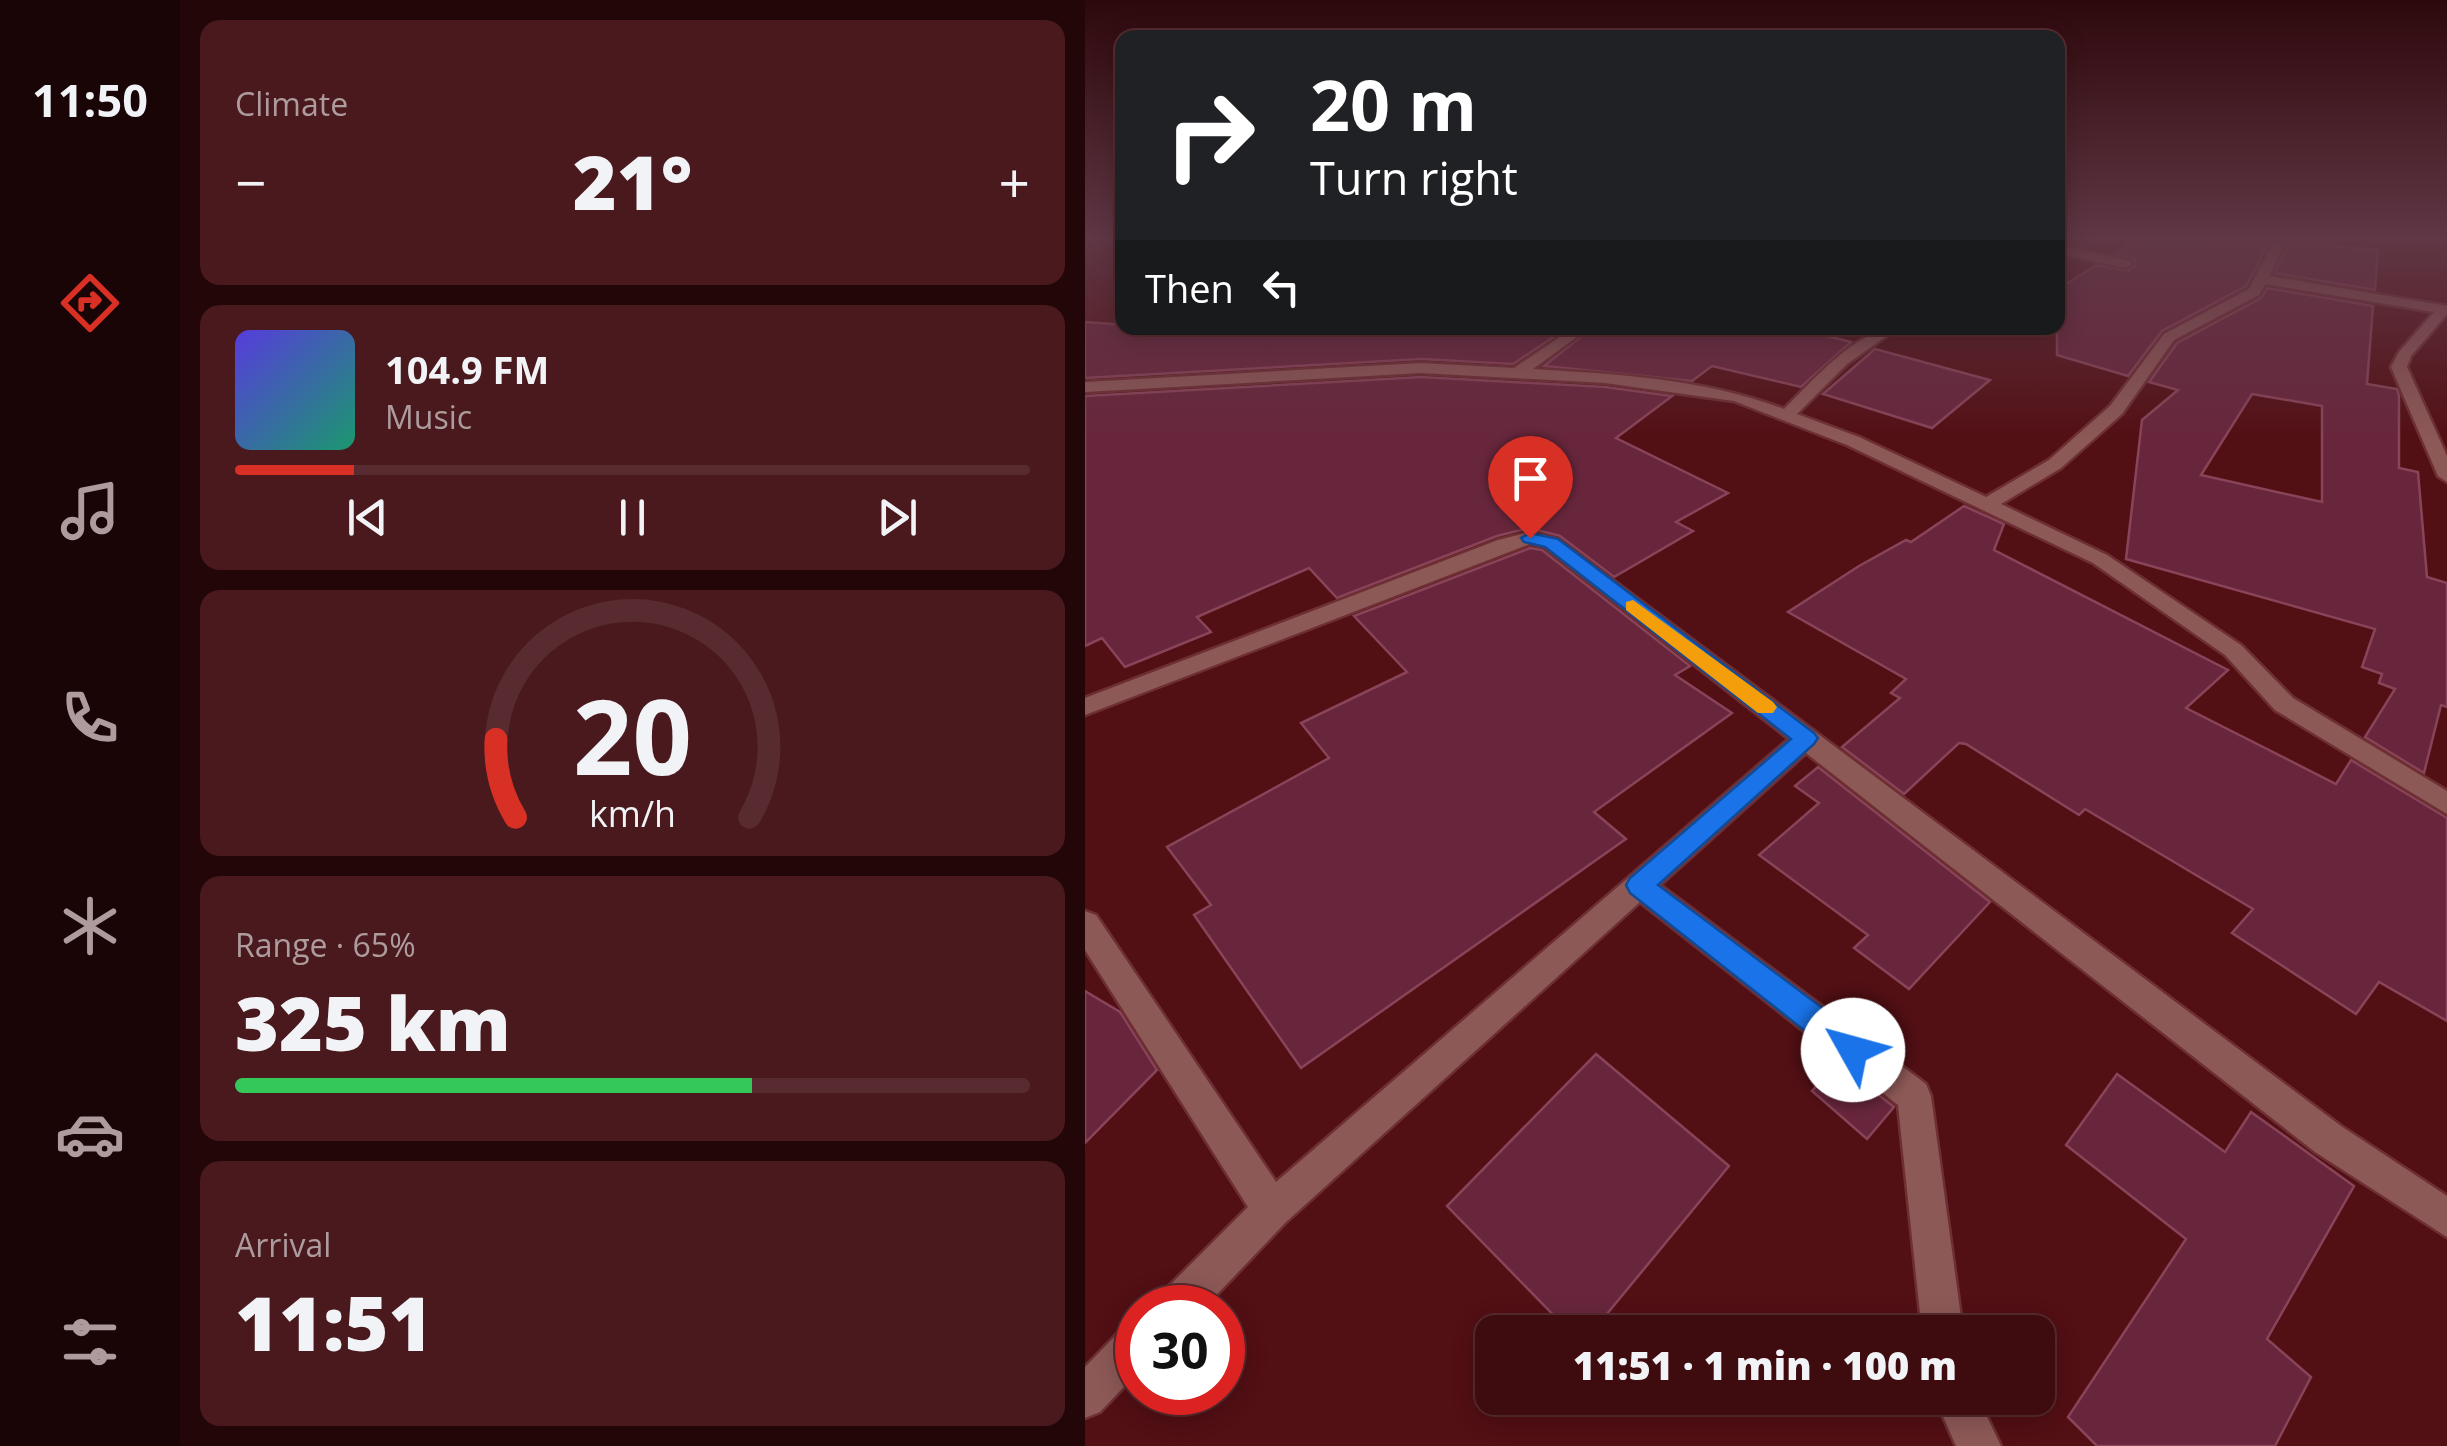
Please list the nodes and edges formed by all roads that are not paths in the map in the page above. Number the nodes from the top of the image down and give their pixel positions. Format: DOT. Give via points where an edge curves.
graph roads {
  1 [pos="2227,306"];
  2 [pos="2445,310"];
  3 [pos="1572,335"];
  4 [pos="1880,335"];
  5 [pos="1518,373"];
  6 [pos="1120,386"];
  7 [pos="1085,387"];
  8 [pos="1085,399"];
  9 [pos="1786,416"];
  10 [pos="2447,476"];
  11 [pos="1986,504"];
  12 [pos="1085,706"];
  13 [pos="1806,738"];
  14 [pos="2447,804"];
  15 [pos="1639,885"];
  16 [pos="1085,924"];
  17 [pos="1272,1210"];
  18 [pos="2447,1218"];
  19 [pos="1198,1285"];
  20 [pos="1941,1315"];
  21 [pos="1115,1366"];
  22 [pos="1085,1397"];
  23 [pos="1964,1415"];
  24 [pos="1979,1446"];
  1 -- 11 [label="street" via="2169,337 2116,410 2055,464"];
  2 -- 10 [label="street" via="2399,367"];
  3 -- 5 [label="street"];
  4 -- 9 [label="street" via="1841,361"];
  5 -- 6 [label="street" via="1421,368"];
  5 -- 9 [label="street" via="1737,397"];
  6 -- 7 [label="street"];
  6 -- 8 [label="street"];
  9 -- 11 [label="street"];
  11 -- 14 [label="street" via="2100,559 2233,650 2283,704"];
  12 -- 13 [label="street" via="1530,538 1551,543"];
  13 -- 15 [label="street"];
  13 -- 18 [label="street" via="2328,1139"];
  15 -- 17 [label="street"];
  15 -- 20 [label="street" via="1915,1096"];
  16 -- 17 [label="street"];
  17 -- 19 [label="street"];
  21 -- 22 [label="street"];
  23 -- 24 [label="street"];
}
